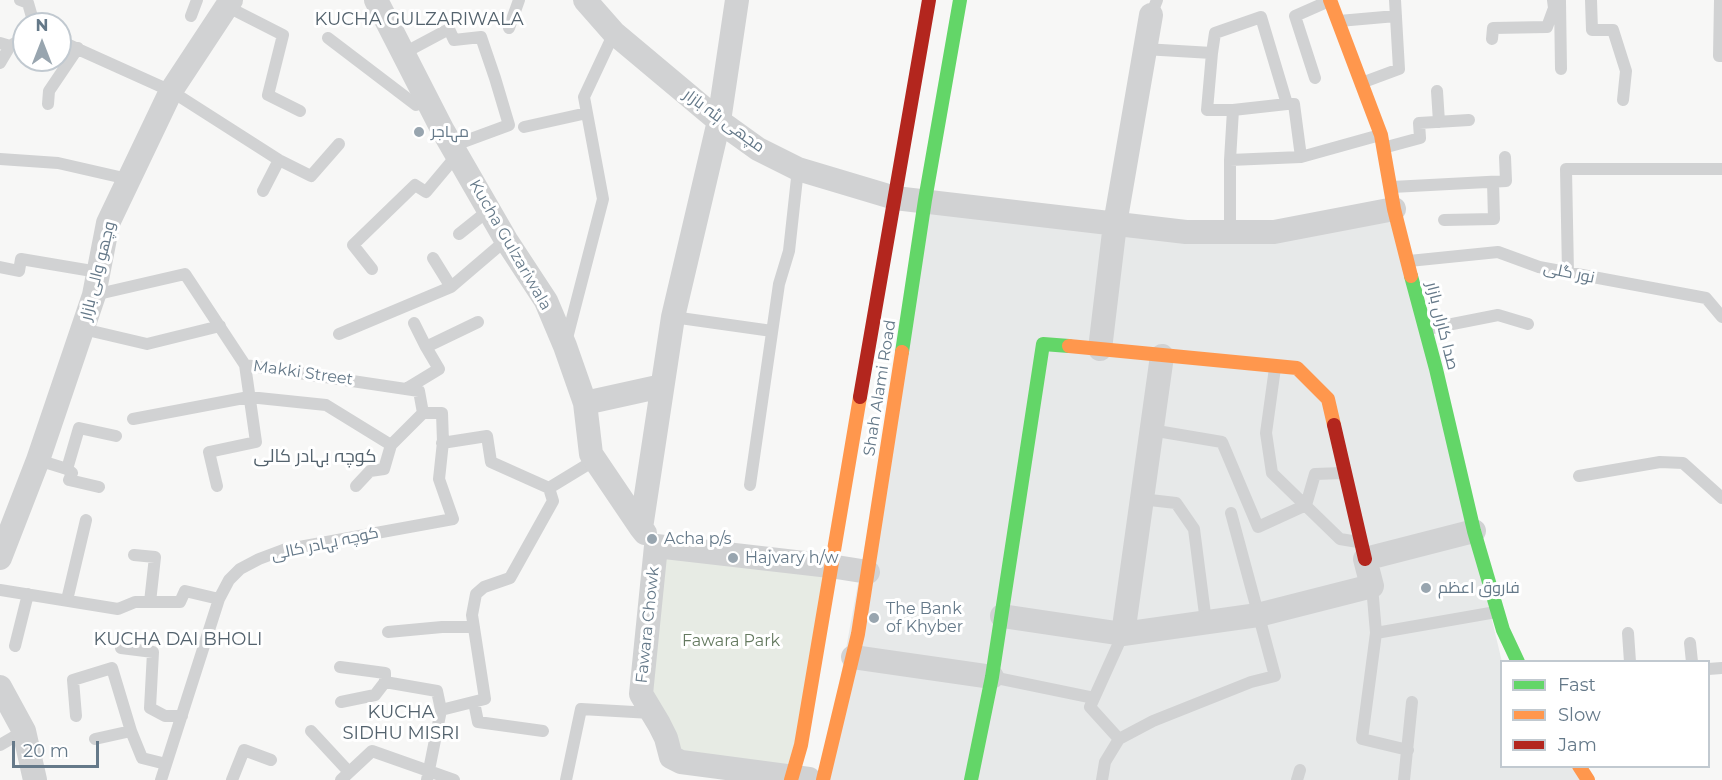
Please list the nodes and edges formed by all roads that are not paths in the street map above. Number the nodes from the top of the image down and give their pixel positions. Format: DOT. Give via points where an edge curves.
graph roads {
  1 [pos="197,0"];
  2 [pos="519,0"];
  3 [pos="585,0"];
  4 [pos="736,0"];
  5 [pos="930,0"];
  6 [pos="960,0"];
  7 [pos="1330,0"];
  8 [pos="1395,0"];
  9 [pos="1553,0"];
  10 [pos="1560,0"];
  11 [pos="1591,0"];
  12 [pos="1720,0"];
  13 [pos="381,2"];
  14 [pos="229,4"];
  15 [pos="1154,7"];
  16 [pos="191,16"];
  17 [pos="1396,16"];
  18 [pos="1338,21"];
  19 [pos="508,28"];
  20 [pos="614,33"];
  21 [pos="328,38"];
  22 [pos="1492,39"];
  23 [pos="5,45"];
  24 [pos="72,46"];
  25 [pos="78,48"];
  26 [pos="1144,49"];
  27 [pos="404,52"];
  28 [pos="1212,53"];
  29 [pos="1722,56"];
  30 [pos="0,63"];
  31 [pos="1561,69"];
  32 [pos="1315,78"];
  33 [pos="1362,83"];
  34 [pos="171,92"];
  35 [pos="1437,92"];
  36 [pos="427,99"];
  37 [pos="1623,100"];
  38 [pos="48,104"];
  39 [pos="1287,104"];
  40 [pos="1233,110"];
  41 [pos="300,111"];
  42 [pos="587,113"];
  43 [pos="1469,120"];
  44 [pos="719,121"];
  45 [pos="1439,122"];
  46 [pos="524,128"];
  47 [pos="1382,142"];
  48 [pos="339,144"];
  49 [pos="454,151"];
  50 [pos="1301,157"];
  51 [pos="1505,157"];
  52 [pos="0,159"];
  53 [pos="279,160"];
  54 [pos="1230,160"];
  55 [pos="798,169"];
  56 [pos="1722,169"];
  57 [pos="128,179"];
  58 [pos="1493,182"];
  59 [pos="263,191"];
  60 [pos="895,198"];
  61 [pos="1392,198"];
  62 [pos="925,200"];
  63 [pos="489,210"];
  64 [pos="1444,220"];
  65 [pos="1115,224"];
  66 [pos="1230,233"];
  67 [pos="459,234"];
  68 [pos="507,240"];
  69 [pos="433,258"];
  70 [pos="1408,261"];
  71 [pos="0,267"];
  72 [pos="372,269"];
  73 [pos="1568,273"];
  74 [pos="96,284"];
  75 [pos="451,287"];
  76 [pos="673,317"];
  77 [pos="1722,318"];
  78 [pos="478,322"];
  79 [pos="414,323"];
  80 [pos="1528,324"];
  81 [pos="220,326"];
  82 [pos="83,329"];
  83 [pos="1426,329"];
  84 [pos="772,331"];
  85 [pos="339,334"];
  86 [pos="565,346"];
  87 [pos="426,347"];
  88 [pos="1100,349"];
  89 [pos="1162,356"];
  90 [pos="245,365"];
  91 [pos="1275,367"];
  92 [pos="662,386"];
  93 [pos="406,389"];
  94 [pos="249,397"];
  95 [pos="585,403"];
  96 [pos="423,413"];
  97 [pos="133,419"];
  98 [pos="1151,430"];
  99 [pos="116,436"];
  100 [pos="442,443"];
  101 [pos="391,445"];
  102 [pos="38,460"];
  103 [pos="595,460"];
  104 [pos="67,469"];
  105 [pos="1345,473"];
  106 [pos="1580,476"];
  107 [pos="750,485"];
  108 [pos="217,486"];
  109 [pos="356,486"];
  110 [pos="99,487"];
  111 [pos="549,488"];
  112 [pos="1722,498"];
  113 [pos="1141,499"];
  114 [pos="1306,505"];
  115 [pos="1231,513"];
  116 [pos="86,520"];
  117 [pos="1474,531"];
  118 [pos="648,537"];
  119 [pos="1363,550"];
  120 [pos="134,555"];
  121 [pos="0,558"];
  122 [pos="830,566"];
  123 [pos="868,572"];
  124 [pos="1372,586"];
  125 [pos="0,590"];
  126 [pos="28,594"];
  127 [pos="219,598"];
  128 [pos="68,600"];
  129 [pos="150,602"];
  130 [pos="1497,612"];
  131 [pos="1258,615"];
  132 [pos="1002,616"];
  133 [pos="1206,622"];
  134 [pos="474,627"];
  135 [pos="388,632"];
  136 [pos="1376,633"];
  137 [pos="1628,633"];
  138 [pos="1123,634"];
  139 [pos="1690,643"];
  140 [pos="15,646"];
  141 [pos="121,648"];
  142 [pos="853,657"];
  143 [pos="1517,660"];
  144 [pos="1630,660"];
  145 [pos="1692,660"];
  146 [pos="340,667"];
  147 [pos="992,677"];
  148 [pos="385,682"];
  149 [pos="0,687"];
  150 [pos="1094,698"];
  151 [pos="341,702"];
  152 [pos="474,702"];
  153 [pos="1412,702"];
  154 [pos="441,710"];
  155 [pos="651,713"];
  156 [pos="76,716"];
  157 [pos="182,716"];
  158 [pos="24,731"];
  159 [pos="131,731"];
  160 [pos="311,731"];
  161 [pos="543,731"];
  162 [pos="95,739"];
  163 [pos="1119,739"];
  164 [pos="0,745"];
  165 [pos="1408,750"];
  166 [pos="271,760"];
  167 [pos="166,764"];
  168 [pos="345,776"];
  169 [pos="428,776"];
  170 [pos="791,778"];
  171 [pos="35,780"];
  172 [pos="161,780"];
  173 [pos="232,780"];
  174 [pos="454,780"];
  175 [pos="566,780"];
  176 [pos="822,780"];
  177 [pos="971,780"];
  178 [pos="1102,780"];
  179 [pos="1404,780"];
  1 -- 16 [label="lane"];
  2 -- 19 [label="lane"];
  3 -- 20 [label="street, مچھی ہٹہ بازار"];
  4 -- 44 [label="street"];
  5 -- 60 [label="street, Shah Alami Road"];
  6 -- 62 [label="street, Shah Alami Road"];
  7 -- 18 [label="street, صدا کاراں بازار"];
  7 -- 32 [label="lane" via="1295,16"];
  8 -- 17 [label="lane"];
  9 -- 22 [label="lane" via="1547,27 1493,28"];
  10 -- 31 [label="lane"];
  11 -- 37 [label="lane" via="1592,30 1613,30 1626,71"];
  12 -- 29 [label="lane"];
  13 -- 27 [label="street, Kucha Gulzariwala"];
  14 -- 34 [label="street, وچھو والی بازار"];
  14 -- 41 [label="lane" via="283,35 268,95"];
  15 -- 26 [label="street"];
  17 -- 18 [label="lane"];
  17 -- 33 [label="lane" via="1399,69"];
  18 -- 33 [label="street, صدا کاراں بازار"];
  20 -- 42 [label="lane" via="584,97"];
  20 -- 44 [label="street, مچھی ہٹہ بازار"];
  21 -- 36 [label="lane" via="416,105"];
  23 -- 30 [label="lane"];
  24 -- 25 [label="lane"];
  25 -- 34 [label="lane"];
  25 -- 38 [label="lane" via="49,91"];
  26 -- 28 [label="lane"];
  26 -- 65 [label="street"];
  27 -- 36 [label="street, Kucha Gulzariwala"];
  27 -- 49 [label="lane" via="448,28 454,40 481,37 508,124"];
  28 -- 39 [label="lane" via="1215,33 1261,17"];
  28 -- 40 [label="lane" via="1207,110"];
  33 -- 47 [label="street, صدا کاراں بازار"];
  34 -- 53 [label="lane"];
  34 -- 57 [label="street, وچھو والی بازار"];
  35 -- 45 [label="lane"];
  36 -- 49 [label="street, Kucha Gulzariwala"];
  39 -- 40 [label="lane"];
  39 -- 50 [label="lane" via="1294,104"];
  40 -- 54 [label="lane"];
  42 -- 46 [label="lane"];
  42 -- 86 [label="lane" via="603,198"];
  43 -- 45 [label="lane"];
  44 -- 55 [label="street, مچھی ہٹہ بازار" via="758,149"];
  44 -- 76 [label="street"];
  45 -- 47 [label="lane" via="1419,123 1420,138"];
  47 -- 50 [label="lane"];
  47 -- 61 [label="street, صدا کاراں بازار"];
  48 -- 53 [label="lane" via="311,176"];
  49 -- 63 [label="street, Kucha Gulzariwala"];
  49 -- 72 [label="lane" via="426,192 415,185 353,245"];
  50 -- 54 [label="lane"];
  51 -- 58 [label="lane" via="1506,181"];
  52 -- 57 [label="lane" via="58,162"];
  53 -- 59 [label="lane"];
  54 -- 66 [label="lane"];
  55 -- 60 [label="street, مچھی ہٹہ بازار"];
  55 -- 84 [label="lane" via="789,251"];
  56 -- 73 [label="lane" via="1566,169"];
  57 -- 74 [label="street, وچھو والی بازار" via="108,224"];
  58 -- 61 [label="lane"];
  58 -- 64 [label="lane" via="1494,219"];
  60 -- 62 [label="street, مچھی ہٹہ بازار"];
  60 -- 122 [label="street, Shah Alami Road"];
  61 -- 66 [label="street, مچھی ہٹہ بازار" via="1274,232"];
  61 -- 70 [label="street, صدا کاراں بازار"];
  62 -- 65 [label="street, مچھی ہٹہ بازار"];
  62 -- 123 [label="street, Shah Alami Road"];
  63 -- 67 [label="lane"];
  63 -- 68 [label="street, Kucha Gulzariwala"];
  65 -- 66 [label="street, مچھی ہٹہ بازار"];
  65 -- 88 [label="street"];
  68 -- 75 [label="lane"];
  68 -- 86 [label="street, Kucha Gulzariwala" via="546,301"];
  69 -- 75 [label="lane"];
  70 -- 73 [label="lane, نور گلی" via="1498,252"];
  70 -- 83 [label="street, صدا کاراں بازار"];
  71 -- 74 [label="lane" via="18,271 21,259"];
  73 -- 77 [label="lane, نور گلی" via="1706,298"];
  74 -- 81 [label="lane, Makki Street" via="185,274"];
  74 -- 82 [label="street, وچھو والی بازار"];
  75 -- 85 [label="lane"];
  76 -- 84 [label="lane"];
  76 -- 92 [label="street"];
  78 -- 87 [label="lane"];
  79 -- 87 [label="lane"];
  80 -- 83 [label="lane" via="1498,315"];
  81 -- 82 [label="lane" via="147,344"];
  81 -- 90 [label="lane, Makki Street"];
  82 -- 102 [label="street, وچھو والی بازار"];
  83 -- 117 [label="street, صدا کاراں بازار"];
  84 -- 107 [label="lane"];
  86 -- 95 [label="street, Kucha Gulzariwala"];
  87 -- 93 [label="lane" via="439,369"];
  88 -- 89 [label="street"];
  88 -- 132 [label="street" via="1043,344"];
  89 -- 91 [label="street"];
  89 -- 98 [label="street"];
  90 -- 93 [label="lane, Makki Street"];
  90 -- 94 [label="lane"];
  91 -- 105 [label="street" via="1297,368 1328,399"];
  91 -- 114 [label="lane" via="1266,433 1272,473"];
  92 -- 95 [label="street"];
  92 -- 118 [label="street"];
  93 -- 96 [label="lane" via="419,391"];
  94 -- 97 [label="lane"];
  94 -- 101 [label="lane" via="326,405"];
  94 -- 108 [label="lane" via="256,442 209,452"];
  95 -- 103 [label="street, Kucha Gulzariwala"];
  96 -- 100 [label="lane" via="442,413"];
  96 -- 101 [label="lane"];
  98 -- 113 [label="street"];
  98 -- 114 [label="lane" via="1222,441 1258,527"];
  99 -- 104 [label="lane" via="79,428"];
  100 -- 111 [label="lane" via="487,436 491,462"];
  100 -- 127 [label="lane, کوچہ بہادر کالی" via="439,479 453,519 283,550 240,569"];
  101 -- 109 [label="lane" via="384,469 370,471"];
  102 -- 104 [label="lane"];
  102 -- 121 [label="street, وچھو والی بازار"];
  103 -- 111 [label="lane"];
  103 -- 118 [label="street, Kucha Gulzariwala"];
  104 -- 110 [label="lane" via="72,473 69,480"];
  105 -- 114 [label="lane" via="1315,474"];
  105 -- 119 [label="street"];
  106 -- 112 [label="lane" via="1660,462 1683,463"];
  111 -- 134 [label="lane" via="553,501 510,578 484,586 476,594"];
  113 -- 133 [label="lane" via="1176,503 1194,529"];
  113 -- 138 [label="street"];
  114 -- 119 [label="lane" via="1340,539"];
  115 -- 131 [label="lane"];
  116 -- 128 [label="lane"];
  117 -- 119 [label="street"];
  117 -- 130 [label="street, صدا کاراں بازار"];
  118 -- 122 [label="street, Fawara Chowk"];
  118 -- 155 [label="street, Fawara Chowk" via="640,694"];
  119 -- 124 [label="street"];
  120 -- 129 [label="lane" via="155,557"];
  122 -- 123 [label="street, Fawara Chowk"];
  122 -- 170 [label="street, Shah Alami Road" via="801,744"];
  123 -- 142 [label="street, Shah Alami Road"];
  124 -- 131 [label="street"];
  124 -- 136 [label="lane"];
  125 -- 126 [label="lane"];
  126 -- 128 [label="lane"];
  126 -- 140 [label="lane"];
  127 -- 129 [label="lane" via="185,591 180,602"];
  127 -- 157 [label="lane, کوچہ بہادر کالی"];
  128 -- 129 [label="lane" via="118,609 135,602"];
  130 -- 136 [label="lane"];
  130 -- 143 [label="street, صدا کاراں بازار"];
  131 -- 133 [label="street"];
  131 -- 163 [label="lane" via="1275,676 1153,720"];
  132 -- 138 [label="street"];
  132 -- 147 [label="street"];
  133 -- 138 [label="street"];
  134 -- 135 [label="lane"];
  134 -- 152 [label="lane" via="485,699"];
  136 -- 165 [label="lane" via="1362,739"];
  137 -- 144 [label="lane"];
  138 -- 150 [label="lane"];
  139 -- 145 [label="lane"];
  141 -- 157 [label="lane" via="153,652 150,708 165,716"];
  142 -- 147 [label="street"];
  142 -- 176 [label="street, Shah Alami Road"];
  146 -- 148 [label="lane" via="385,674"];
  147 -- 150 [label="lane"];
  147 -- 177 [label="street"];
  148 -- 151 [label="lane" via="375,695"];
  148 -- 154 [label="lane" via="437,691"];
  149 -- 158 [label="street"];
  150 -- 163 [label="lane" via="1090,707"];
  152 -- 154 [label="lane"];
  152 -- 161 [label="lane" via="478,722"];
  153 -- 165 [label="lane"];
  154 -- 169 [label="lane"];
  155 -- 170 [label="street, Fawara Chowk" via="666,738 671,758"];
  155 -- 175 [label="lane" via="581,709"];
  156 -- 159 [label="lane" via="73,680 112,668"];
  157 -- 167 [label="lane, کوچہ بہادر کالی"];
  158 -- 164 [label="lane"];
  158 -- 171 [label="street"];
  159 -- 162 [label="lane"];
  159 -- 167 [label="lane" via="142,758"];
  160 -- 168 [label="lane"];
  163 -- 178 [label="lane" via="1106,762"];
  165 -- 179 [label="lane"];
  166 -- 173 [label="lane" via="244,750"];
  167 -- 172 [label="lane, کوچہ بہادر کالی"];
  168 -- 169 [label="lane" via="372,751"];
  169 -- 174 [label="lane"];
  170 -- 176 [label="street, Fawara Chowk"];
}
